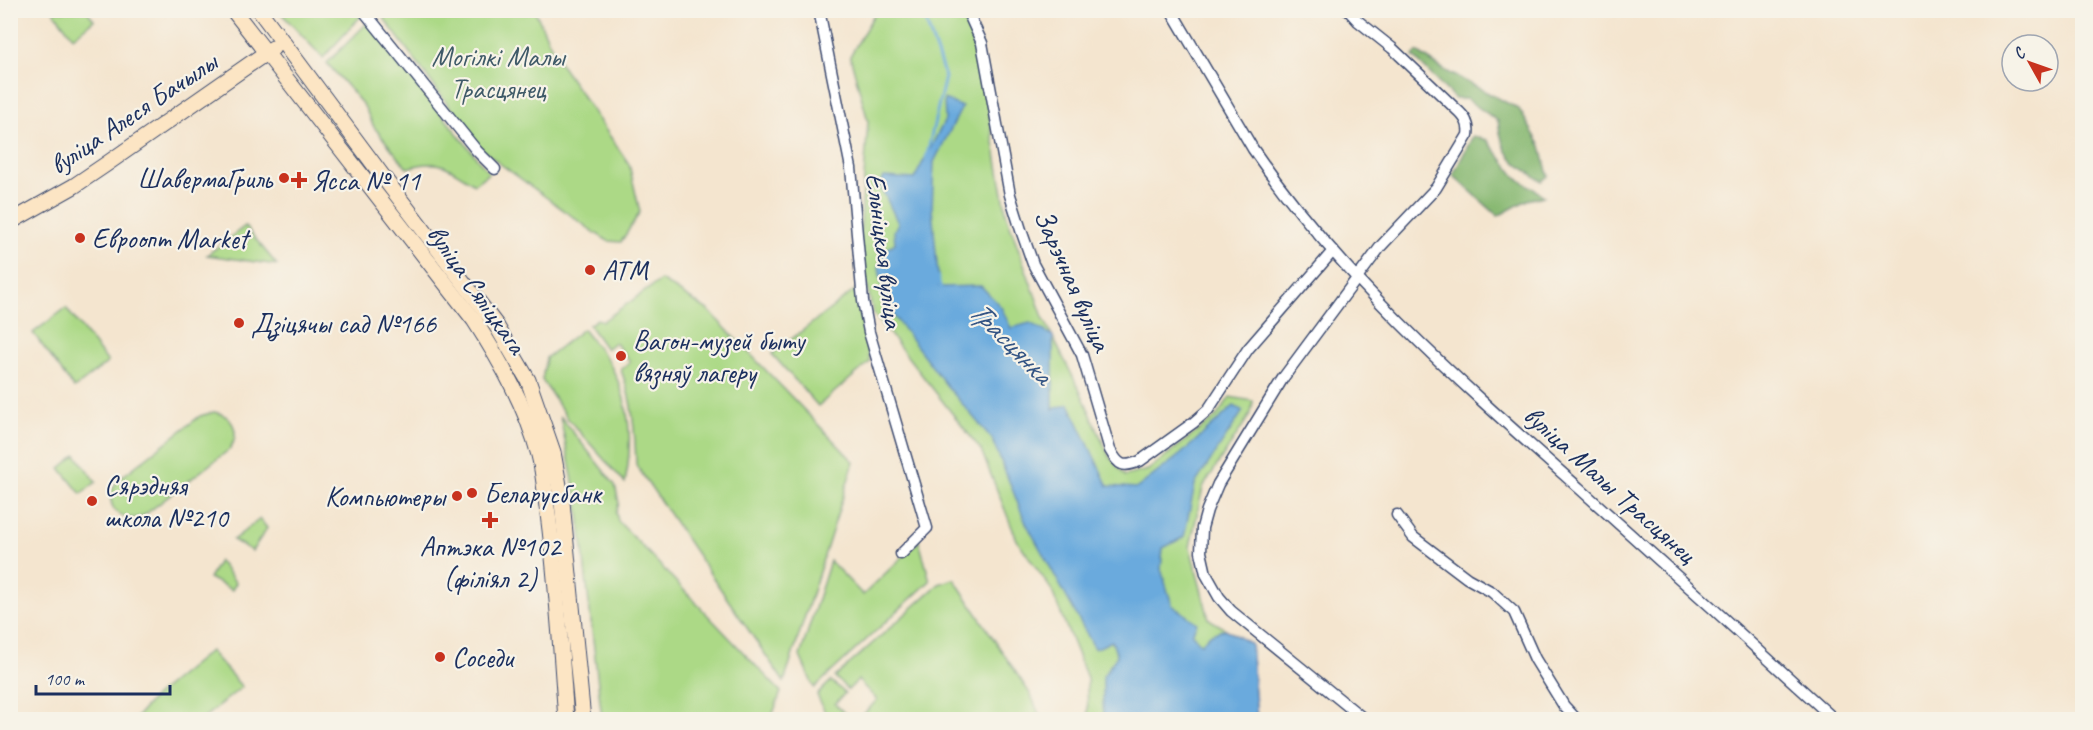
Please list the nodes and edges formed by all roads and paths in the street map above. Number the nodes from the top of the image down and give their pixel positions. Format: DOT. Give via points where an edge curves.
graph roads {
  1 [pos="232,10"];
  2 [pos="259,10"];
  3 [pos="363,10"];
  4 [pos="819,10"];
  5 [pos="967,10"];
  6 [pos="1171,10"];
  7 [pos="1348,10"];
  8 [pos="281,41"];
  9 [pos="265,54"];
  10 [pos="495,169"];
  11 [pos="10,222"];
  12 [pos="1334,251"];
  13 [pos="1359,279"];
  14 [pos="1397,514"];
  15 [pos="901,554"];
  16 [pos="1361,718"];
  17 [pos="566,720"];
  18 [pos="583,720"];
  19 [pos="1577,720"];
  20 [pos="1835,720"];
  1 -- 9 [label="main road, вуліца Сяліцкага"];
  2 -- 8 [label="main road, вуліца Сяліцкага"];
  3 -- 10 [label="street"];
  4 -- 15 [label="street, Ельніцкая вуліца" via="851,168 869,332 927,528"];
  5 -- 12 [label="street, Зарэчная вуліца" via="982,43 1010,195 1032,264 1082,355 1110,450 1122,465 1140,460 1208,410 1248,349"];
  6 -- 12 [label="street, вуліца Малы Трасцянец" via="1253,149"];
  7 -- 13 [label="street" via="1456,109 1469,129 1436,188 1381,246"];
  8 -- 9 [label="main road, вуліца Алеся Бачылы"];
  8 -- 18 [label="main road, вуліца Сяліцкага" via="496,325 528,380 553,452 562,502"];
  9 -- 11 [label="main road, вуліца Алеся Бачылы" via="90,175"];
  9 -- 17 [label="main road, вуліца Сяліцкага" via="474,320 512,385 540,458 553,550"];
  12 -- 13 [label="street, вуліца Малы Трасцянец"];
  13 -- 16 [label="street" via="1283,378 1232,459 1207,510 1200,540 1206,574 1231,611"];
  13 -- 20 [label="street, вуліца Малы Трасцянец" via="1447,369"];
  14 -- 19 [label="street" via="1413,537 1514,612 1534,659 1563,706"];
}
